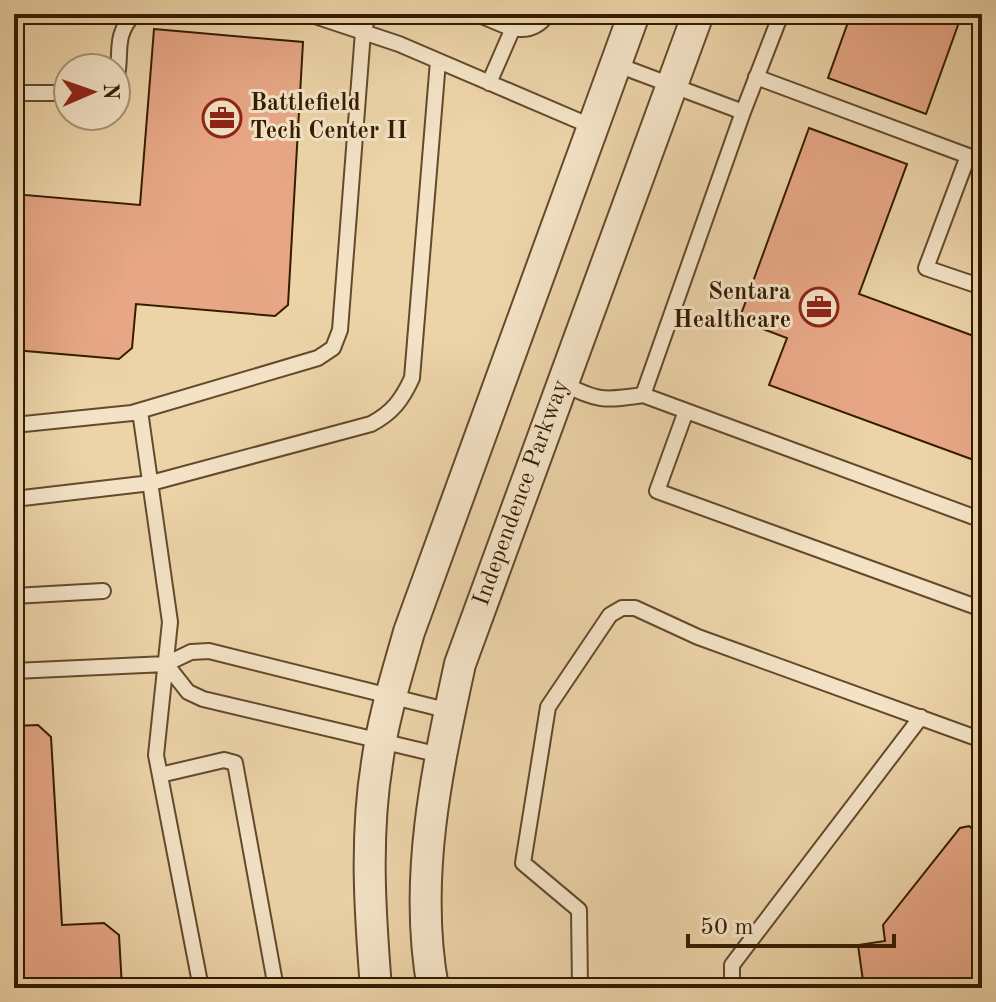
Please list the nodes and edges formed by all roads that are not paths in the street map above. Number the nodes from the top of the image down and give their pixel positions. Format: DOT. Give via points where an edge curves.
graph roads {
  1 [pos="133,14"];
  2 [pos="309,14"];
  3 [pos="369,14"];
  4 [pos="477,14"];
  5 [pos="548,14"];
  6 [pos="634,14"];
  7 [pos="698,14"];
  8 [pos="781,14"];
  9 [pos="14,16"];
  10 [pos="513,28"];
  11 [pos="363,32"];
  12 [pos="118,52"];
  13 [pos="438,61"];
  14 [pos="615,64"];
  15 [pos="756,77"];
  16 [pos="489,83"];
  17 [pos="672,85"];
  18 [pos="14,93"];
  19 [pos="52,93"];
  20 [pos="743,112"];
  21 [pos="593,127"];
  22 [pos="975,158"];
  23 [pos="982,287"];
  24 [pos="562,383"];
  25 [pos="643,395"];
  26 [pos="140,411"];
  27 [pos="686,411"];
  28 [pos="14,425"];
  29 [pos="151,483"];
  30 [pos="14,499"];
  31 [pos="982,520"];
  32 [pos="103,591"];
  33 [pos="14,596"];
  34 [pos="982,609"];
  35 [pos="166,664"];
  36 [pos="14,671"];
  37 [pos="391,697"];
  38 [pos="450,711"];
  39 [pos="921,717"];
  40 [pos="982,740"];
  41 [pos="381,741"];
  42 [pos="440,755"];
  43 [pos="160,775"];
  44 [pos="201,988"];
  45 [pos="276,988"];
  46 [pos="376,988"];
  47 [pos="433,988"];
  48 [pos="580,988"];
  49 [pos="732,988"];
  1 -- 9 [label="lane"];
  1 -- 12 [label="lane" via="119,37"];
  2 -- 11 [label="lane"];
  3 -- 11 [label="lane"];
  4 -- 10 [label="lane"];
  5 -- 10 [label="lane" via="537,26"];
  6 -- 14 [label="street"];
  7 -- 17 [label="street, Independence Parkway"];
  8 -- 15 [label="lane"];
  10 -- 16 [label="lane"];
  11 -- 13 [label="lane"];
  11 -- 26 [label="lane" via="340,330 333,348 318,358"];
  13 -- 16 [label="lane"];
  13 -- 29 [label="lane" via="412,378 404,397 371,424"];
  14 -- 17 [label="lane"];
  14 -- 21 [label="street"];
  15 -- 20 [label="lane"];
  15 -- 22 [label="lane"];
  16 -- 21 [label="lane"];
  17 -- 20 [label="lane"];
  17 -- 24 [label="street, Independence Parkway"];
  18 -- 19 [label="lane"];
  20 -- 25 [label="lane"];
  21 -- 37 [label="street" via="409,632"];
  22 -- 23 [label="lane" via="926,268"];
  24 -- 25 [label="lane" via="594,399"];
  24 -- 38 [label="street, Independence Parkway" via="460,664"];
  25 -- 27 [label="lane"];
  26 -- 28 [label="lane"];
  26 -- 29 [label="lane"];
  27 -- 31 [label="lane"];
  27 -- 34 [label="lane" via="657,491"];
  29 -- 30 [label="lane"];
  29 -- 35 [label="lane" via="170,622"];
  32 -- 33 [label="lane"];
  35 -- 36 [label="lane"];
  35 -- 37 [label="lane" via="191,652 209,651"];
  35 -- 41 [label="lane" via="188,692 203,699"];
  35 -- 43 [label="lane" via="156,755"];
  37 -- 38 [label="lane"];
  37 -- 41 [label="street"];
  38 -- 42 [label="street, Independence Parkway"];
  39 -- 40 [label="lane"];
  39 -- 48 [label="lane" via="698,637 635,608 610,615 548,707 523,863 579,910"];
  39 -- 49 [label="lane" via="732,965"];
  41 -- 42 [label="lane"];
  41 -- 46 [label="street" via="370,837"];
  42 -- 47 [label="street, Independence Parkway" via="427,868 427,956"];
  43 -- 44 [label="lane"];
  43 -- 45 [label="lane" via="224,760 235,763"];
}
